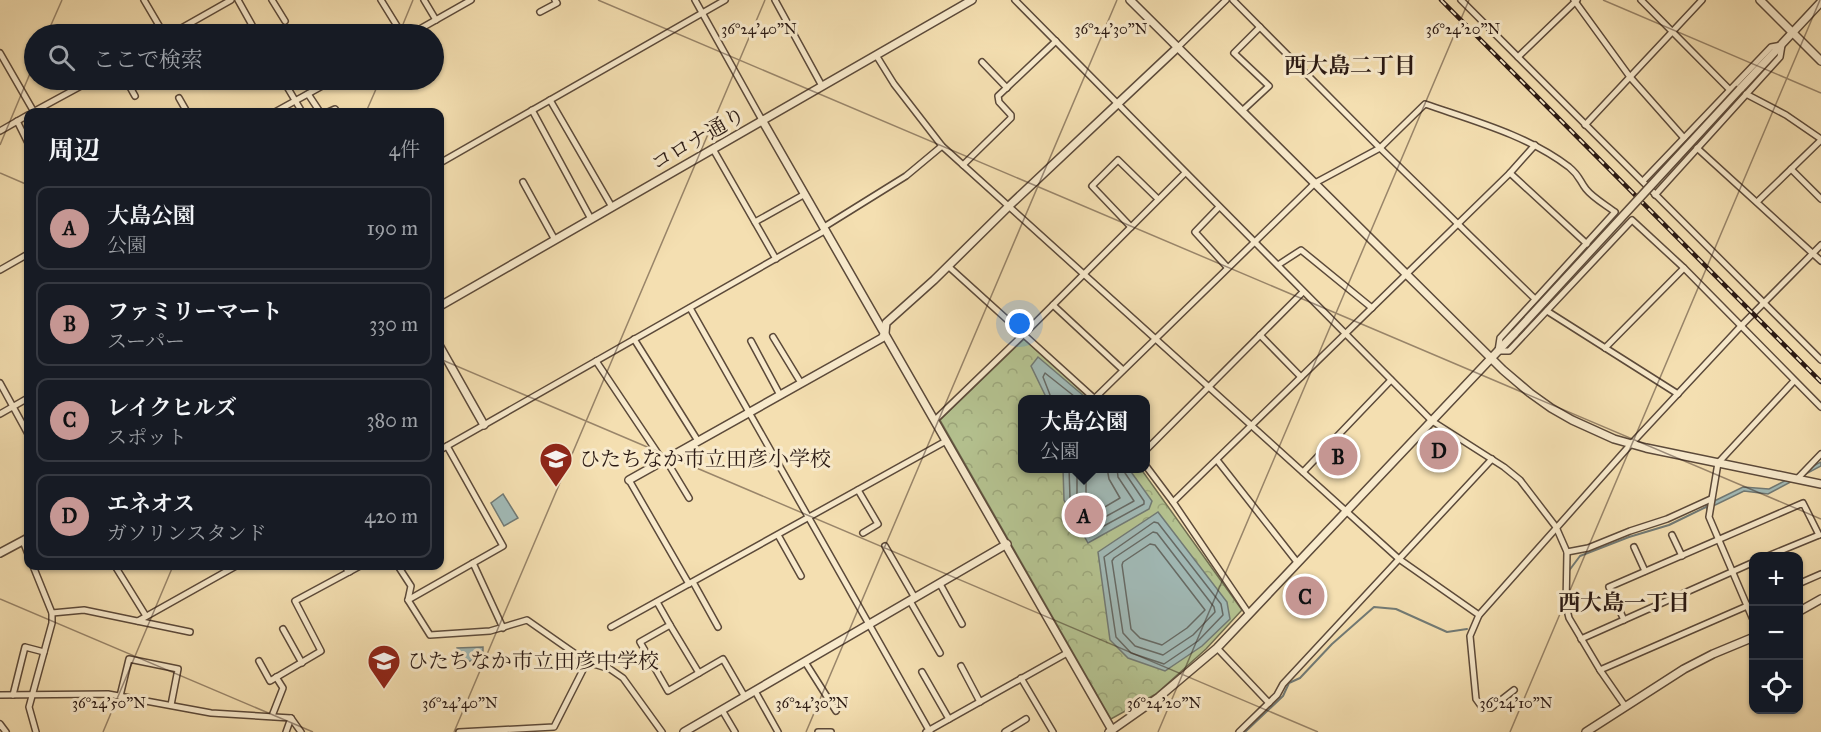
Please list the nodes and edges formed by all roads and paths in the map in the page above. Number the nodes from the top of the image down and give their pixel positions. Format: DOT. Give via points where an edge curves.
graph roads {
  1 [pos="144,0"];
  2 [pos="231,0"];
  3 [pos="238,0"];
  4 [pos="272,0"];
  5 [pos="381,0"];
  6 [pos="424,0"];
  7 [pos="471,0"];
  8 [pos="555,0"];
  9 [pos="695,0"];
  10 [pos="725,0"];
  11 [pos="775,0"];
  12 [pos="972,0"];
  13 [pos="1015,0"];
  14 [pos="1130,0"];
  15 [pos="1226,0"];
  16 [pos="1233,0"];
  17 [pos="1461,0"];
  18 [pos="1575,0"];
  19 [pos="1641,0"];
  20 [pos="1702,0"];
  21 [pos="1760,0"];
  22 [pos="1821,2"];
  23 [pos="540,12"];
  24 [pos="703,13"];
  25 [pos="436,20"];
  26 [pos="285,21"];
  27 [pos="158,24"];
  28 [pos="189,24"];
  29 [pos="251,24"];
  30 [pos="396,24"];
  31 [pos="429,24"];
  32 [pos="1260,27"];
  33 [pos="1672,32"];
  34 [pos="1793,33"];
  35 [pos="1056,41"];
  36 [pos="1782,45"];
  37 [pos="1178,47"];
  38 [pos="0,53"];
  39 [pos="876,55"];
  40 [pos="1518,57"];
  41 [pos="1821,61"];
  42 [pos="982,62"];
  43 [pos="1630,77"];
  44 [pos="822,86"];
  45 [pos="1006,88"];
  46 [pos="1729,89"];
  47 [pos="74,90"];
  48 [pos="132,90"];
  49 [pos="289,90"];
  50 [pos="315,90"];
  51 [pos="308,94"];
  52 [pos="1746,94"];
  53 [pos="135,96"];
  54 [pos="179,98"];
  55 [pos="550,100"];
  56 [pos="295,101"];
  57 [pos="1117,104"];
  58 [pos="31,108"];
  59 [pos="40,108"];
  60 [pos="185,108"];
  61 [pos="282,108"];
  62 [pos="299,108"];
  63 [pos="317,108"];
  64 [pos="532,110"];
  65 [pos="1242,111"];
  66 [pos="24,118"];
  67 [pos="762,120"];
  68 [pos="17,122"];
  69 [pos="1585,125"];
  70 [pos="0,131"];
  71 [pos="24,135"];
  72 [pos="1684,138"];
  73 [pos="1821,140"];
  74 [pos="942,146"];
  75 [pos="1535,146"];
  76 [pos="1380,148"];
  77 [pos="1697,148"];
  78 [pos="713,150"];
  79 [pos="444,161"];
  80 [pos="963,165"];
  81 [pos="1791,169"];
  82 [pos="1185,173"];
  83 [pos="1510,173"];
  84 [pos="1642,181"];
  85 [pos="523,182"];
  86 [pos="1315,183"];
  87 [pos="805,194"];
  88 [pos="1655,195"];
  89 [pos="1158,199"];
  90 [pos="1821,199"];
  91 [pos="1757,202"];
  92 [pos="1010,205"];
  93 [pos="612,207"];
  94 [pos="1219,207"];
  95 [pos="591,219"];
  96 [pos="755,222"];
  97 [pos="1457,224"];
  98 [pos="1131,226"];
  99 [pos="825,229"];
  100 [pos="555,240"];
  101 [pos="1253,242"];
  102 [pos="1587,244"];
  103 [pos="1821,245"];
  104 [pos="1812,252"];
  105 [pos="24,256"];
  106 [pos="776,259"];
  107 [pos="1821,261"];
  108 [pos="948,266"];
  109 [pos="1278,266"];
  110 [pos="1227,267"];
  111 [pos="1684,267"];
  112 [pos="0,270"];
  113 [pos="1084,273"];
  114 [pos="1407,274"];
  115 [pos="1303,292"];
  116 [pos="1535,299"];
  117 [pos="444,304"];
  118 [pos="1053,304"];
  119 [pos="1765,304"];
  120 [pos="690,308"];
  121 [pos="1372,308"];
  122 [pos="1547,311"];
  123 [pos="1742,326"];
  124 [pos="885,333"];
  125 [pos="1024,334"];
  126 [pos="1346,334"];
  127 [pos="1260,335"];
  128 [pos="773,337"];
  129 [pos="1156,338"];
  130 [pos="634,339"];
  131 [pos="751,341"];
  132 [pos="1605,348"];
  133 [pos="1498,351"];
  134 [pos="444,354"];
  135 [pos="1490,358"];
  136 [pos="1821,360"];
  137 [pos="596,361"];
  138 [pos="1123,370"];
  139 [pos="1301,377"];
  140 [pos="1391,380"];
  141 [pos="1794,381"];
  142 [pos="0,383"];
  143 [pos="801,383"];
  144 [pos="1209,387"];
  145 [pos="1678,394"];
  146 [pos="780,395"];
  147 [pos="1092,395"];
  148 [pos="1100,395"];
  149 [pos="24,400"];
  150 [pos="13,407"];
  151 [pos="1821,407"];
  152 [pos="750,412"];
  153 [pos="0,414"];
  154 [pos="934,420"];
  155 [pos="1432,421"];
  156 [pos="484,424"];
  157 [pos="1252,426"];
  158 [pos="24,427"];
  159 [pos="698,441"];
  160 [pos="946,441"];
  161 [pos="1631,444"];
  162 [pos="447,446"];
  163 [pos="1150,446"];
  164 [pos="444,448"];
  165 [pos="1821,454"];
  166 [pos="1492,459"];
  167 [pos="1217,460"];
  168 [pos="665,461"];
  169 [pos="1718,463"];
  170 [pos="1150,471"];
  171 [pos="1303,472"];
  172 [pos="1797,479"];
  173 [pos="629,480"];
  174 [pos="1821,484"];
  175 [pos="858,490"];
  176 [pos="689,498"];
  177 [pos="1711,499"];
  178 [pos="1173,502"];
  179 [pos="1346,511"];
  180 [pos="809,518"];
  181 [pos="1556,527"];
  182 [pos="863,533"];
  183 [pos="1672,534"];
  184 [pos="1820,534"];
  185 [pos="778,535"];
  186 [pos="1718,539"];
  187 [pos="24,541"];
  188 [pos="1007,544"];
  189 [pos="885,546"];
  190 [pos="1634,548"];
  191 [pos="1567,552"];
  192 [pos="1777,552"];
  193 [pos="0,553"];
  194 [pos="1682,556"];
  195 [pos="1399,559"];
  196 [pos="1297,562"];
  197 [pos="473,563"];
  198 [pos="1749,564"];
  199 [pos="35,570"];
  200 [pos="117,570"];
  201 [pos="229,570"];
  202 [pos="345,570"];
  203 [pos="401,570"];
  204 [pos="1645,571"];
  205 [pos="1732,571"];
  206 [pos="1821,574"];
  207 [pos="801,576"];
  208 [pos="1803,582"];
  209 [pos="691,583"];
  210 [pos="940,584"];
  211 [pos="912,599"];
  212 [pos="1821,599"];
  213 [pos="408,600"];
  214 [pos="657,602"];
  215 [pos="1747,606"];
  216 [pos="1803,609"];
  217 [pos="1749,611"];
  218 [pos="52,613"];
  219 [pos="1249,614"];
  220 [pos="1479,615"];
  221 [pos="146,616"];
  222 [pos="1624,620"];
  223 [pos="137,621"];
  224 [pos="870,624"];
  225 [pos="962,624"];
  226 [pos="670,625"];
  227 [pos="611,627"];
  228 [pos="718,627"];
  229 [pos="503,628"];
  230 [pos="283,629"];
  231 [pos="190,632"];
  232 [pos="1581,639"];
  233 [pos="1749,639"];
  234 [pos="1217,648"];
  235 [pos="44,652"];
  236 [pos="940,653"];
  237 [pos="1067,653"];
  238 [pos="258,661"];
  239 [pos="587,662"];
  240 [pos="806,662"];
  241 [pos="302,663"];
  242 [pos="961,666"];
  243 [pos="1600,670"];
  244 [pos="922,672"];
  245 [pos="699,673"];
  246 [pos="276,677"];
  247 [pos="1021,678"];
  248 [pos="1514,690"];
  249 [pos="755,691"];
  250 [pos="0,695"];
  251 [pos="13,695"];
  252 [pos="31,696"];
  253 [pos="120,696"];
  254 [pos="745,697"];
  255 [pos="980,702"];
  256 [pos="1269,704"];
  257 [pos="171,705"];
  258 [pos="1625,706"];
  259 [pos="722,710"];
  260 [pos="836,711"];
  261 [pos="272,716"];
  262 [pos="291,718"];
  263 [pos="949,719"];
  264 [pos="1026,719"];
  265 [pos="0,724"];
  266 [pos="523,731"];
  267 [pos="928,731"];
  268 [pos="1009,731"];
  269 [pos="1112,731"];
  270 [pos="6,732"];
  271 [pos="36,732"];
  272 [pos="286,732"];
  273 [pos="302,732"];
  274 [pos="459,732"];
  275 [pos="662,732"];
  276 [pos="684,732"];
  277 [pos="735,732"];
  278 [pos="778,732"];
  279 [pos="818,732"];
  280 [pos="831,732"];
  281 [pos="1053,732"];
  282 [pos="1239,732"];
  283 [pos="1586,732"];
  1 -- 27 [label="street"];
  2 -- 28 [label="street"];
  3 -- 29 [label="street"];
  4 -- 26 [label="street"];
  5 -- 30 [label="street"];
  6 -- 25 [label="street"];
  7 -- 25 [label="street"];
  8 -- 23 [label="street"];
  9 -- 24 [label="street"];
  10 -- 24 [label="street"];
  11 -- 44 [label="street"];
  12 -- 39 [label="street, コロナ通り"];
  13 -- 35 [label="street"];
  14 -- 37 [label="street"];
  15 -- 37 [label="street"];
  16 -- 32 [label="street"];
  17 -- 40 [label="street"];
  18 -- 40 [label="street"];
  18 -- 43 [label="street"];
  19 -- 33 [label="street"];
  20 -- 33 [label="street"];
  21 -- 34 [label="street"];
  22 -- 34 [label="street"];
  24 -- 55 [label="street"];
  24 -- 67 [label="street"];
  25 -- 31 [label="street"];
  32 -- 65 [label="street" via="1234,53 1269,86"];
  32 -- 76 [label="street"];
  33 -- 43 [label="street"];
  33 -- 46 [label="street"];
  34 -- 36 [label="street"];
  34 -- 41 [label="street"];
  35 -- 45 [label="street"];
  35 -- 57 [label="street"];
  36 -- 46 [label="street" via="1772,47"];
  36 -- 52 [label="street" via="1780,57"];
  36 -- 133 [label="street, bridge"];
  37 -- 57 [label="street"];
  37 -- 65 [label="street"];
  38 -- 58 [label="street"];
  39 -- 44 [label="street, コロナ通り"];
  39 -- 74 [label="street"];
  40 -- 69 [label="street"];
  42 -- 45 [label="street"];
  43 -- 69 [label="street"];
  43 -- 72 [label="street"];
  44 -- 67 [label="street, コロナ通り"];
  45 -- 80 [label="street" via="998,99 1011,118"];
  46 -- 72 [label="street"];
  47 -- 59 [label="street"];
  48 -- 53 [label="street"];
  49 -- 56 [label="street"];
  50 -- 51 [label="street"];
  51 -- 56 [label="street"];
  51 -- 63 [label="street"];
  52 -- 73 [label="street"];
  52 -- 77 [label="street"];
  54 -- 60 [label="street"];
  55 -- 64 [label="street"];
  55 -- 93 [label="street"];
  56 -- 61 [label="street"];
  56 -- 62 [label="street"];
  57 -- 82 [label="street"];
  57 -- 92 [label="street"];
  64 -- 79 [label="street"];
  64 -- 95 [label="street"];
  65 -- 86 [label="street"];
  66 -- 68 [label="street"];
  67 -- 78 [label="street, コロナ通り"];
  67 -- 87 [label="street"];
  68 -- 70 [label="street"];
  68 -- 71 [label="street"];
  69 -- 84 [label="street"];
  72 -- 84 [label="street"];
  73 -- 81 [label="street"];
  74 -- 80 [label="street"];
  74 -- 99 [label="street" via="906,176"];
  75 -- 76 [label="street" via="1425,104"];
  75 -- 83 [label="street"];
  75 -- 102 [label="street" via="1570,168 1586,189 1615,212"];
  76 -- 86 [label="street"];
  76 -- 97 [label="street"];
  77 -- 88 [label="street"];
  77 -- 91 [label="street"];
  78 -- 93 [label="street, コロナ通り"];
  78 -- 96 [label="street"];
  80 -- 92 [label="street"];
  81 -- 90 [label="street"];
  81 -- 91 [label="street"];
  82 -- 89 [label="street"];
  82 -- 94 [label="street"];
  83 -- 97 [label="street"];
  83 -- 102 [label="street"];
  84 -- 88 [label="street"];
  85 -- 100 [label="street"];
  86 -- 101 [label="street"];
  86 -- 114 [label="street"];
  87 -- 96 [label="street"];
  87 -- 99 [label="street"];
  88 -- 119 [label="street"];
  89 -- 98 [label="street"];
  89 -- 98 [label="street" via="1118,160 1092,186"];
  91 -- 104 [label="street"];
  92 -- 108 [label="street"];
  92 -- 113 [label="street"];
  93 -- 95 [label="street, コロナ通り"];
  94 -- 101 [label="street"];
  94 -- 110 [label="street" via="1195,232"];
  95 -- 100 [label="street, コロナ通り"];
  96 -- 106 [label="street"];
  97 -- 114 [label="street"];
  97 -- 116 [label="street"];
  98 -- 113 [label="street"];
  99 -- 106 [label="street"];
  99 -- 124 [label="street"];
  100 -- 117 [label="street, コロナ通り"];
  101 -- 109 [label="street"];
  101 -- 110 [label="street"];
  102 -- 116 [label="street"];
  103 -- 104 [label="street"];
  104 -- 107 [label="street"];
  104 -- 119 [label="street"];
  105 -- 112 [label="street"];
  106 -- 120 [label="street"];
  108 -- 124 [label="street" via="886,323"];
  108 -- 125 [label="street"];
  109 -- 115 [label="street"];
  109 -- 121 [label="street" via="1301,250"];
  110 -- 129 [label="street"];
  111 -- 122 [label="street" via="1632,220"];
  111 -- 123 [label="street"];
  111 -- 132 [label="street"];
  113 -- 118 [label="street"];
  113 -- 129 [label="street"];
  114 -- 121 [label="street"];
  114 -- 135 [label="street"];
  115 -- 126 [label="street"];
  115 -- 127 [label="street"];
  116 -- 133 [label="street" via="1500,338"];
  118 -- 125 [label="street"];
  118 -- 138 [label="street"];
  119 -- 123 [label="street"];
  119 -- 136 [label="street"];
  120 -- 130 [label="street"];
  120 -- 152 [label="street"];
  121 -- 126 [label="street"];
  122 -- 132 [label="street"];
  122 -- 133 [label="street" via="1509,351"];
  123 -- 141 [label="street"];
  123 -- 145 [label="street"];
  124 -- 143 [label="street"];
  124 -- 154 [label="street"];
  125 -- 147 [label="street"];
  125 -- 154 [label="street"];
  126 -- 139 [label="street"];
  126 -- 140 [label="street"];
  127 -- 139 [label="street"];
  127 -- 144 [label="street"];
  128 -- 143 [label="street"];
  129 -- 138 [label="street"];
  129 -- 144 [label="street"];
  130 -- 137 [label="street"];
  130 -- 159 [label="street"];
  131 -- 146 [label="street"];
  132 -- 145 [label="street"];
  133 -- 135 [label="street"];
  134 -- 156 [label="street"];
  135 -- 155 [label="street"];
  135 -- 161 [label="street" via="1551,408"];
  137 -- 156 [label="street"];
  137 -- 168 [label="street"];
  138 -- 148 [label="street"];
  139 -- 157 [label="street"];
  140 -- 155 [label="street"];
  140 -- 171 [label="street"];
  141 -- 151 [label="street"];
  141 -- 169 [label="street"];
  142 -- 150 [label="street"];
  143 -- 146 [label="street"];
  144 -- 157 [label="street"];
  144 -- 163 [label="street"];
  145 -- 161 [label="street"];
  146 -- 152 [label="street"];
  149 -- 150 [label="street"];
  150 -- 153 [label="street"];
  150 -- 158 [label="street"];
  152 -- 159 [label="street"];
  152 -- 180 [label="street"];
  154 -- 160 [label="street"];
  155 -- 166 [label="street"];
  155 -- 179 [label="street"];
  156 -- 162 [label="street"];
  157 -- 167 [label="street"];
  157 -- 171 [label="street"];
  159 -- 168 [label="street"];
  160 -- 175 [label="street"];
  160 -- 188 [label="street"];
  161 -- 169 [label="street"];
  161 -- 181 [label="street"];
  162 -- 164 [label="street"];
  162 -- 197 [label="street" via="503,546"];
  165 -- 172 [label="street"];
  166 -- 181 [label="street" via="1520,480"];
  166 -- 195 [label="street"];
  167 -- 178 [label="street"];
  167 -- 196 [label="street"];
  168 -- 173 [label="street"];
  168 -- 176 [label="street"];
  169 -- 172 [label="street"];
  169 -- 177 [label="street"];
  170 -- 178 [label="street"];
  171 -- 179 [label="street"];
  172 -- 174 [label="street"];
  173 -- 209 [label="street"];
  175 -- 180 [label="street"];
  175 -- 182 [label="street" via="878,524"];
  177 -- 186 [label="street" via="1709,517"];
  177 -- 191 [label="street" via="1667,519"];
  178 -- 219 [label="street"];
  179 -- 195 [label="street"];
  179 -- 196 [label="street"];
  180 -- 185 [label="street"];
  180 -- 224 [label="street"];
  181 -- 191 [label="street"];
  181 -- 220 [label="street"];
  183 -- 194 [label="street"];
  184 -- 186 [label="street" via="1803,503"];
  184 -- 192 [label="street"];
  185 -- 207 [label="street"];
  185 -- 209 [label="street"];
  186 -- 194 [label="street"];
  186 -- 205 [label="street"];
  187 -- 193 [label="street"];
  188 -- 210 [label="street"];
  188 -- 237 [label="street"];
  189 -- 211 [label="street"];
  190 -- 204 [label="street"];
  191 -- 232 [label="street" via="1566,606"];
  194 -- 204 [label="street"];
  195 -- 220 [label="street"];
  195 -- 256 [label="street"];
  196 -- 219 [label="street"];
  197 -- 213 [label="street"];
  197 -- 229 [label="street"];
  198 -- 205 [label="street"];
  199 -- 218 [label="street"];
  200 -- 221 [label="street"];
  201 -- 221 [label="street"];
  202 -- 241 [label="street" via="295,601 321,651"];
  203 -- 213 [label="street" via="411,586"];
  204 -- 222 [label="street" via="1609,587"];
  205 -- 215 [label="street"];
  205 -- 222 [label="street"];
  206 -- 208 [label="street"];
  209 -- 214 [label="street"];
  209 -- 228 [label="street"];
  210 -- 211 [label="street"];
  210 -- 225 [label="street"];
  211 -- 224 [label="street"];
  211 -- 236 [label="street"];
  212 -- 216 [label="street"];
  213 -- 229 [label="street" via="430,635"];
  214 -- 226 [label="street"];
  214 -- 227 [label="street"];
  215 -- 217 [label="street"];
  215 -- 243 [label="street"];
  218 -- 223 [label="street" via="84,610"];
  218 -- 235 [label="street"];
  219 -- 234 [label="street"];
  220 -- 248 [label="street" via="1470,636 1476,699 1481,706 1491,708"];
  221 -- 223 [label="street"];
  222 -- 232 [label="street"];
  223 -- 231 [label="street"];
  224 -- 240 [label="street"];
  224 -- 267 [label="street"];
  226 -- 245 [label="street"];
  226 -- 245 [label="street" via="640,642 668,691"];
  229 -- 239 [label="street" via="528,620"];
  230 -- 241 [label="street"];
  232 -- 243 [label="street"];
  233 -- 258 [label="street" via="1699,661"];
  234 -- 256 [label="street"];
  234 -- 269 [label="street"];
  235 -- 251 [label="street" via="25,647"];
  235 -- 252 [label="street"];
  237 -- 247 [label="street"];
  237 -- 269 [label="street"];
  238 -- 246 [label="street" via="270,681"];
  239 -- 266 [label="street" via="554,727"];
  239 -- 275 [label="street" via="624,678"];
  240 -- 249 [label="street"];
  240 -- 260 [label="street"];
  241 -- 246 [label="street"];
  242 -- 255 [label="street"];
  243 -- 258 [label="street"];
  244 -- 263 [label="street"];
  245 -- 254 [label="street" via="723,659"];
  246 -- 261 [label="street" via="283,688"];
  247 -- 255 [label="street"];
  247 -- 281 [label="street"];
  249 -- 254 [label="street"];
  249 -- 278 [label="street"];
  250 -- 251 [label="street"];
  251 -- 252 [label="street"];
  252 -- 253 [label="street"];
  252 -- 271 [label="street" via="29,707"];
  253 -- 257 [label="street"];
  253 -- 257 [label="street" via="129,659 178,669"];
  254 -- 259 [label="street"];
  255 -- 263 [label="street"];
  256 -- 282 [label="street"];
  257 -- 261 [label="street" via="234,716"];
  258 -- 283 [label="street"];
  259 -- 276 [label="street"];
  259 -- 277 [label="street"];
  261 -- 262 [label="street"];
  262 -- 272 [label="street"];
  262 -- 273 [label="street"];
  263 -- 267 [label="street"];
  264 -- 268 [label="street"];
  265 -- 270 [label="street"];
  266 -- 274 [label="street"];
  279 -- 280 [label="street"];
}
